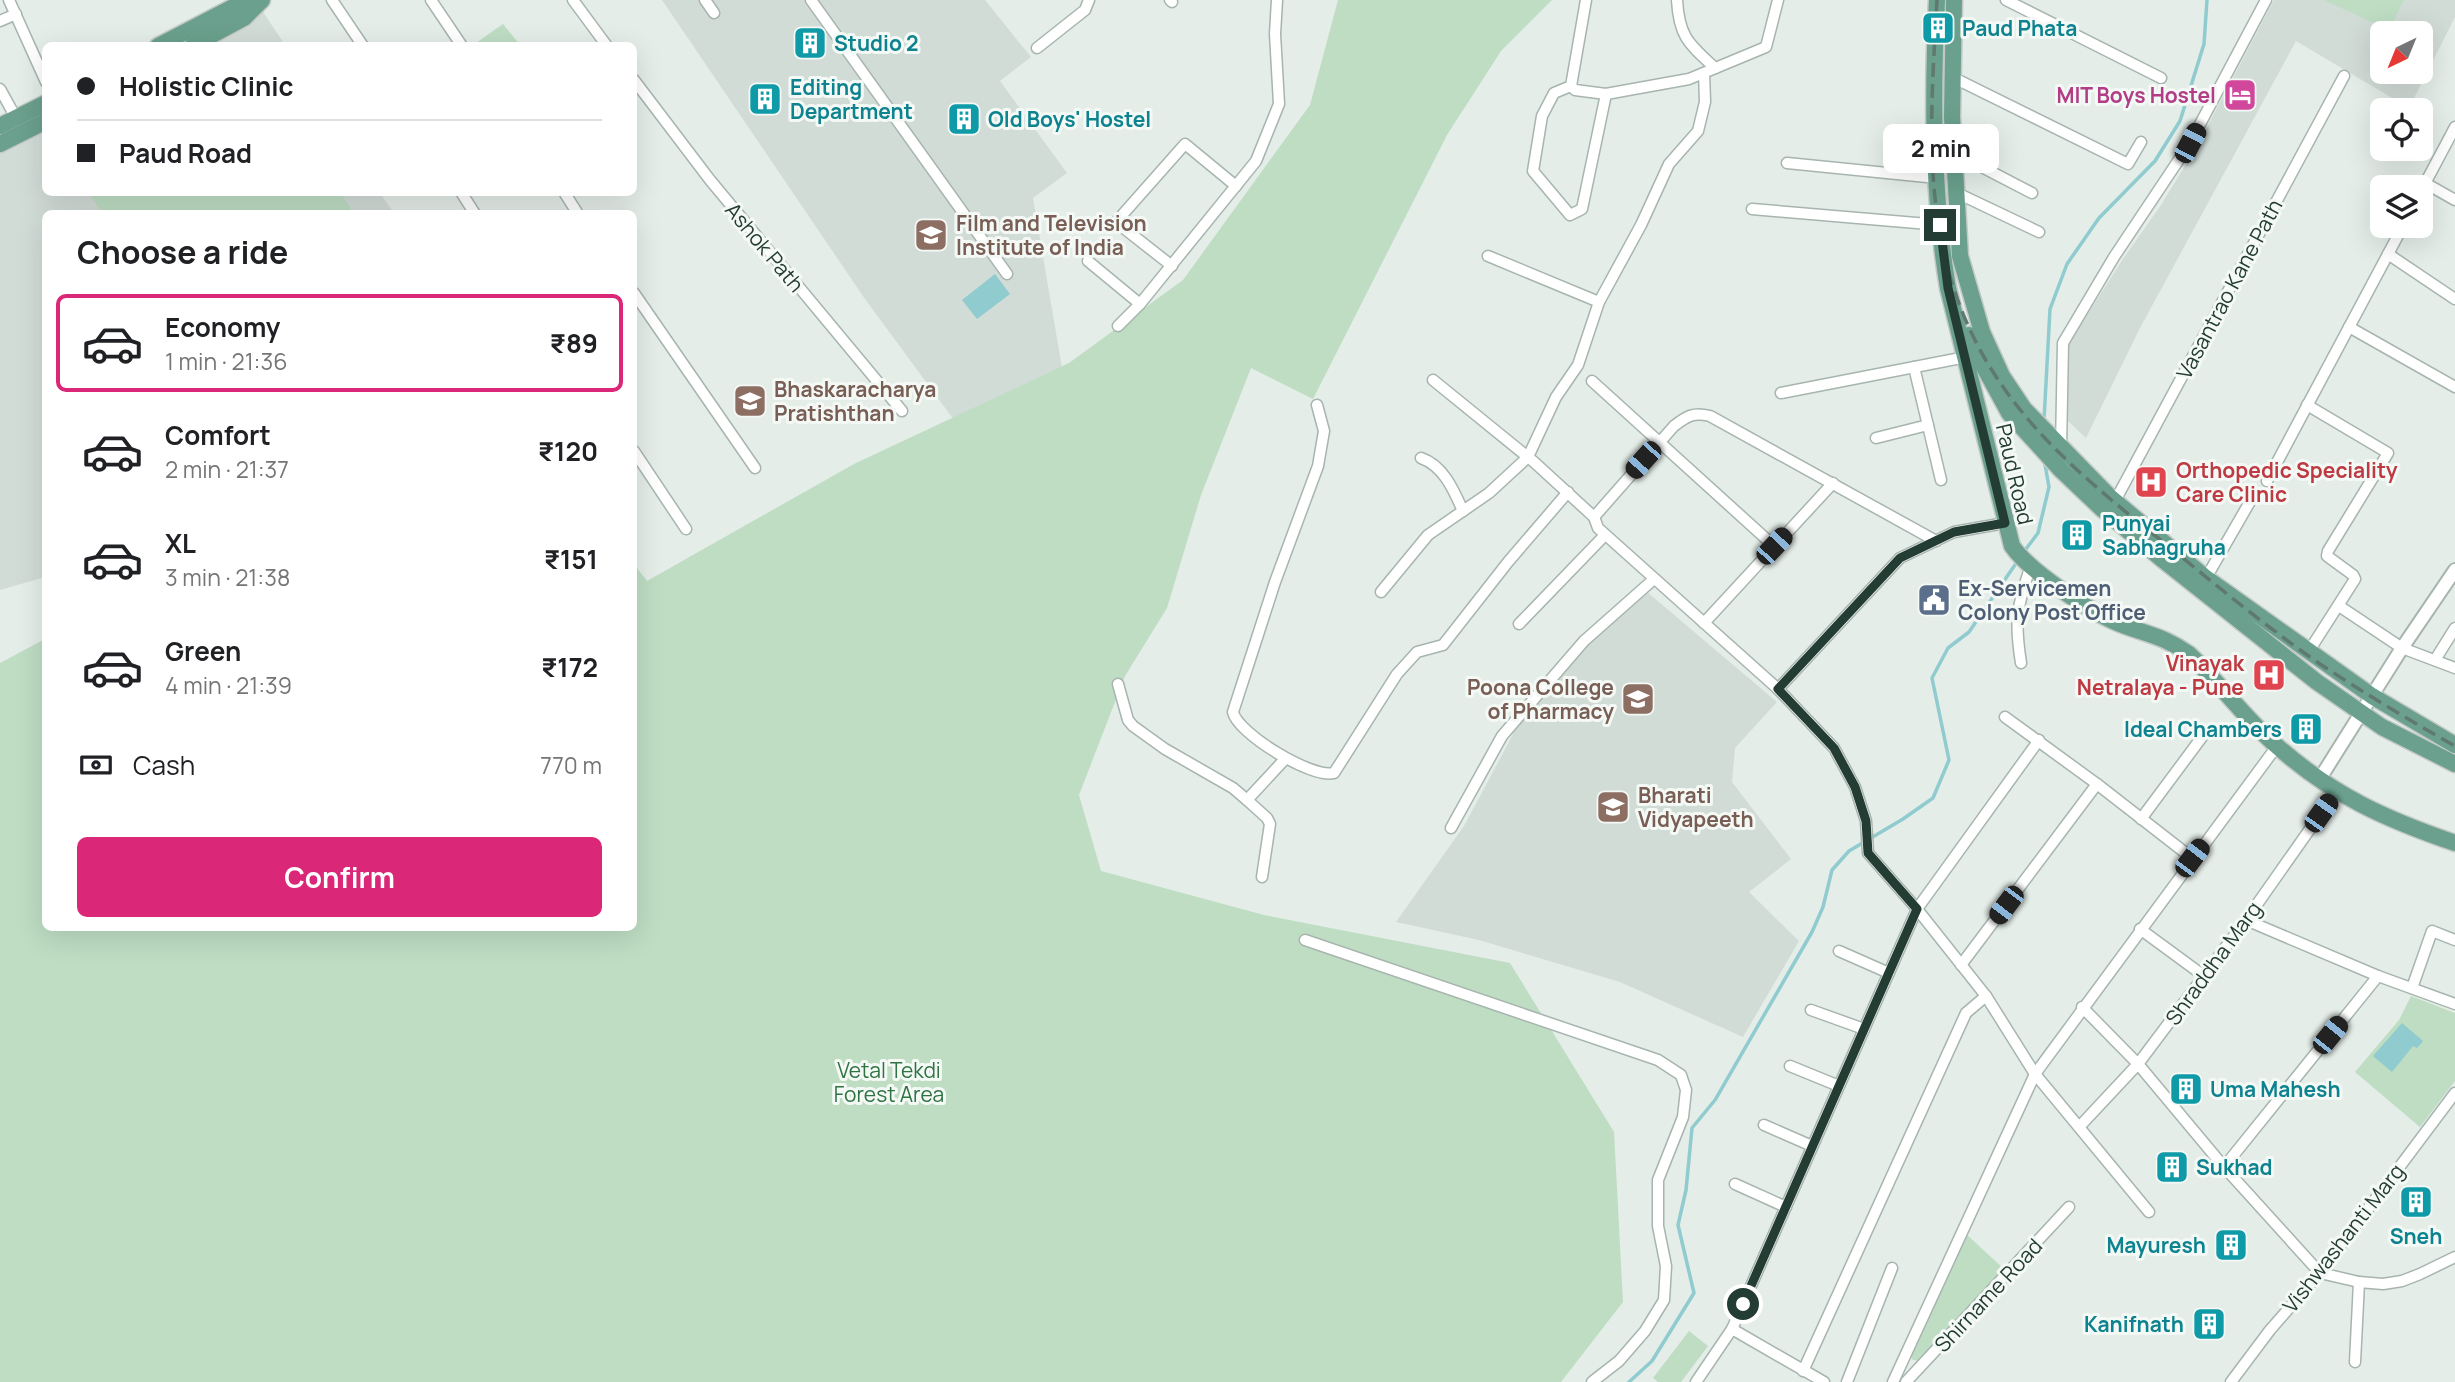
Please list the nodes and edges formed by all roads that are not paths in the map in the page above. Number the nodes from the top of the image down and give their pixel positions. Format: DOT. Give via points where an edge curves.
graph roads {
  1 [pos="9,0"];
  2 [pos="255,0"];
  3 [pos="262,0"];
  4 [pos="332,0"];
  5 [pos="431,0"];
  6 [pos="573,0"];
  7 [pos="705,0"];
  8 [pos="811,0"];
  9 [pos="1277,0"];
  10 [pos="1586,0"];
  11 [pos="1677,0"];
  12 [pos="1778,0"];
  13 [pos="1937,0"];
  14 [pos="1954,0"];
  15 [pos="2006,0"];
  16 [pos="2266,0"];
  17 [pos="1090,1"];
  18 [pos="238,8"];
  19 [pos="714,13"];
  20 [pos="16,14"];
  21 [pos="0,21"];
  22 [pos="166,42"];
  23 [pos="197,42"];
  24 [pos="360,42"];
  25 [pos="459,42"];
  26 [pos="604,42"];
  27 [pos="1037,48"];
  28 [pos="1715,68"];
  29 [pos="42,73"];
  30 [pos="1704,73"];
  31 [pos="2344,76"];
  32 [pos="1952,77"];
  33 [pos="2161,78"];
  34 [pos="637,84"];
  35 [pos="1571,86"];
  36 [pos="0,89"];
  37 [pos="1606,93"];
  38 [pos="42,105"];
  39 [pos="16,118"];
  40 [pos="42,123"];
  41 [pos="0,126"];
  42 [pos="2455,127"];
  43 [pos="2141,142"];
  44 [pos="0,144"];
  45 [pos="1953,152"];
  46 [pos="1787,163"];
  47 [pos="2430,175"];
  48 [pos="1937,178"];
  49 [pos="1236,186"];
  50 [pos="1955,192"];
  51 [pos="2032,192"];
  52 [pos="2433,192"];
  53 [pos="2455,200"];
  54 [pos="1752,209"];
  55 [pos="1940,225"];
  56 [pos="2039,232"];
  57 [pos="2397,238"];
  58 [pos="2388,254"];
  59 [pos="1488,256"];
  60 [pos="1088,261"];
  61 [pos="1172,265"];
  62 [pos="1007,274"];
  63 [pos="637,297"];
  64 [pos="2455,299"];
  65 [pos="1599,302"];
  66 [pos="1140,304"];
  67 [pos="1118,326"];
  68 [pos="2349,327"];
  69 [pos="1966,357"];
  70 [pos="1914,367"];
  71 [pos="1433,380"];
  72 [pos="1592,381"];
  73 [pos="2455,387"];
  74 [pos="1781,394"];
  75 [pos="1317,405"];
  76 [pos="2307,405"];
  77 [pos="901,411"];
  78 [pos="2022,413"];
  79 [pos="1981,422"];
  80 [pos="1928,425"];
  81 [pos="1876,438"];
  82 [pos="1660,442"];
  83 [pos="2052,449"];
  84 [pos="637,456"];
  85 [pos="1528,457"];
  86 [pos="1421,458"];
  87 [pos="754,468"];
  88 [pos="1941,480"];
  89 [pos="2267,481"];
  90 [pos="1833,483"];
  91 [pos="1568,492"];
  92 [pos="2255,494"];
  93 [pos="2115,501"];
  94 [pos="1463,511"];
  95 [pos="1594,516"];
  96 [pos="2005,523"];
  97 [pos="685,528"];
  98 [pos="1605,535"];
  99 [pos="1936,541"];
  100 [pos="1774,546"];
  101 [pos="2023,559"];
  102 [pos="2455,570"];
  103 [pos="2206,578"];
  104 [pos="1654,579"];
  105 [pos="1381,592"];
  106 [pos="2339,606"];
  107 [pos="1704,623"];
  108 [pos="1519,624"];
  109 [pos="2455,628"];
  110 [pos="2402,648"];
  111 [pos="2309,651"];
  112 [pos="2435,660"];
  113 [pos="2021,663"];
  114 [pos="2455,668"];
  115 [pos="1118,684"];
  116 [pos="1778,689"];
  117 [pos="2372,696"];
  118 [pos="2361,713"];
  119 [pos="2005,717"];
  120 [pos="2202,737"];
  121 [pos="2039,740"];
  122 [pos="2455,745"];
  123 [pos="2277,746"];
  124 [pos="1285,759"];
  125 [pos="2455,764"];
  126 [pos="2319,780"];
  127 [pos="2097,784"];
  128 [pos="2336,792"];
  129 [pos="1247,800"];
  130 [pos="2141,818"];
  131 [pos="1451,828"];
  132 [pos="2455,843"];
  133 [pos="2192,858"];
  134 [pos="1262,877"];
  135 [pos="1917,909"];
  136 [pos="2246,920"];
  137 [pos="2140,929"];
  138 [pos="1305,940"];
  139 [pos="2455,940"];
  140 [pos="1839,951"];
  141 [pos="1961,965"];
  142 [pos="1889,973"];
  143 [pos="2204,976"];
  144 [pos="2378,976"];
  145 [pos="2412,988"];
  146 [pos="1986,996"];
  147 [pos="2455,1004"];
  148 [pos="2082,1007"];
  149 [pos="1811,1010"];
  150 [pos="1864,1029"];
  151 [pos="2138,1064"];
  152 [pos="1790,1066"];
  153 [pos="2035,1074"];
  154 [pos="1839,1086"];
  155 [pos="2455,1093"];
  156 [pos="2455,1110"];
  157 [pos="2438,1114"];
  158 [pos="1764,1125"];
  159 [pos="2080,1126"];
  160 [pos="1812,1146"];
  161 [pos="2224,1167"];
  162 [pos="1735,1184"];
  163 [pos="1786,1207"];
  164 [pos="2070,1207"];
  165 [pos="2149,1212"];
  166 [pos="2455,1257"];
  167 [pos="1892,1268"];
  168 [pos="2320,1273"];
  169 [pos="2359,1282"];
  170 [pos="1732,1329"];
  171 [pos="2355,1362"];
  172 [pos="1803,1371"];
  173 [pos="1592,1382"];
  174 [pos="1696,1382"];
  175 [pos="1824,1382"];
  176 [pos="1847,1382"];
  177 [pos="1893,1382"];
  178 [pos="1906,1382"];
  179 [pos="2231,1382"];
  1 -- 20 [label="street"];
  2 -- 18 [label="main road"];
  3 -- 18 [label="main road"];
  4 -- 24 [label="street"];
  5 -- 25 [label="street"];
  6 -- 26 [label="street"];
  7 -- 19 [label="street"];
  8 -- 62 [label="street"];
  9 -- 49 [label="street" via="1279,104 1256,161"];
  10 -- 35 [label="street"];
  11 -- 28 [label="street" via="1686,42"];
  12 -- 28 [label="street" via="1766,47"];
  13 -- 48 [label="main road, Paud Road"];
  14 -- 32 [label="main road, Paud Road"];
  15 -- 33 [label="street"];
  16 -- 83 [label="street" via="2190,143 2063,343"];
  17 -- 27 [label="street"];
  18 -- 22 [label="main road"];
  18 -- 23 [label="main road"];
  20 -- 21 [label="street"];
  20 -- 29 [label="street"];
  28 -- 30 [label="street"];
  30 -- 37 [label="street"];
  30 -- 65 [label="street" via="1705,102 1698,131 1669,164"];
  31 -- 93 [label="street, Vasantrao Kane Path"];
  32 -- 43 [label="street" via="2128,164"];
  32 -- 45 [label="main road, Paud Road"];
  34 -- 77 [label="street, Ashok Path" via="710,180"];
  35 -- 37 [label="street"];
  35 -- 37 [label="street" via="1554,93 1542,116 1533,171 1570,215 1582,209"];
  36 -- 39 [label="street"];
  38 -- 39 [label="main road"];
  39 -- 41 [label="main road"];
  40 -- 44 [label="main road"];
  42 -- 47 [label="street"];
  45 -- 50 [label="main road, Paud Road"];
  45 -- 51 [label="street"];
  46 -- 48 [label="street"];
  48 -- 55 [label="main road, Paud Road"];
  49 -- 61 [label="street"];
  49 -- 61 [label="street" via="1185,144 1116,222"];
  50 -- 56 [label="street"];
  50 -- 78 [label="main road, Paud Road" via="1959,256 1976,314"];
  52 -- 53 [label="street"];
  54 -- 55 [label="street"];
  55 -- 69 [label="main road, Paud Road" via="1948,288"];
  57 -- 58 [label="street"];
  58 -- 64 [label="street"];
  58 -- 68 [label="street"];
  59 -- 65 [label="street"];
  60 -- 66 [label="street"];
  61 -- 66 [label="street"];
  63 -- 87 [label="street"];
  65 -- 85 [label="street" via="1578,365 1556,397"];
  66 -- 67 [label="street"];
  68 -- 73 [label="street"];
  68 -- 76 [label="street"];
  69 -- 70 [label="street"];
  69 -- 79 [label="main road, Paud Road"];
  70 -- 74 [label="street"];
  70 -- 80 [label="street"];
  71 -- 85 [label="street"];
  72 -- 82 [label="street"];
  75 -- 124 [label="street" via="1324,431 1318,466 1233,712 1238,723"];
  76 -- 89 [label="street"];
  76 -- 106 [label="street" via="2388,453 2328,551 2331,561 2355,579"];
  78 -- 79 [label="main road"];
  78 -- 83 [label="main road, Paud Road"];
  78 -- 83 [label="main road"];
  79 -- 96 [label="main road, Paud Road"];
  80 -- 81 [label="street"];
  80 -- 88 [label="street"];
  82 -- 90 [label="street" via="1688,415 1699,413"];
  82 -- 95 [label="street"];
  82 -- 100 [label="street"];
  83 -- 93 [label="main road, Paud Road"];
  83 -- 118 [label="main road" via="2101,508"];
  84 -- 97 [label="street"];
  85 -- 91 [label="street"];
  85 -- 94 [label="street"];
  86 -- 94 [label="street" via="1445,478"];
  90 -- 99 [label="street"];
  90 -- 100 [label="street"];
  91 -- 95 [label="street"];
  91 -- 124 [label="street" via="1443,645 1417,652 1397,674 1334,773 1324,775"];
  92 -- 103 [label="street"];
  93 -- 103 [label="main road, Paud Road"];
  94 -- 105 [label="street" via="1428,535"];
  95 -- 98 [label="street"];
  96 -- 99 [label="street" via="1954,532"];
  96 -- 101 [label="main road, Paud Road" via="2009,540"];
  98 -- 104 [label="street"];
  98 -- 108 [label="street"];
  99 -- 116 [label="street" via="1900,558"];
  100 -- 107 [label="street"];
  101 -- 113 [label="street" via="2016,631"];
  101 -- 123 [label="main road" via="2101,616 2172,642 2209,673"];
  102 -- 110 [label="street"];
  103 -- 111 [label="main road, Paud Road"];
  104 -- 107 [label="street"];
  104 -- 131 [label="street" via="1584,642 1502,736"];
  106 -- 110 [label="street"];
  106 -- 111 [label="street"];
  107 -- 116 [label="street"];
  109 -- 112 [label="street"];
  110 -- 112 [label="street"];
  110 -- 117 [label="street"];
  111 -- 117 [label="main road, Paud Road"];
  112 -- 114 [label="street"];
  115 -- 129 [label="street" via="1133,726"];
  116 -- 135 [label="street" via="1834,748 1855,787 1866,821 1868,853"];
  117 -- 118 [label="street"];
  117 -- 122 [label="main road, Paud Road"];
  118 -- 125 [label="main road"];
  118 -- 126 [label="street"];
  119 -- 121 [label="street"];
  120 -- 130 [label="street"];
  121 -- 127 [label="street"];
  121 -- 135 [label="street"];
  123 -- 126 [label="main road"];
  123 -- 133 [label="street"];
  124 -- 129 [label="street"];
  126 -- 128 [label="main road"];
  127 -- 130 [label="street"];
  127 -- 141 [label="street"];
  128 -- 132 [label="main road" via="2398,823"];
  128 -- 136 [label="street, Shraddha Marg"];
  129 -- 134 [label="street" via="1267,818 1270,827"];
  130 -- 133 [label="street"];
  133 -- 137 [label="street"];
  135 -- 141 [label="street"];
  135 -- 142 [label="street"];
  136 -- 143 [label="street, Shraddha Marg"];
  136 -- 144 [label="street"];
  137 -- 143 [label="street"];
  137 -- 148 [label="street"];
  138 -- 173 [label="street" via="1658,1060 1681,1075 1686,1090 1683,1117 1658,1180 1658,1226 1666,1266 1664,1300 1619,1361"];
  139 -- 145 [label="street" via="2432,931"];
  140 -- 142 [label="street"];
  141 -- 146 [label="street"];
  142 -- 150 [label="street"];
  143 -- 151 [label="street, Shraddha Marg"];
  144 -- 145 [label="street"];
  144 -- 161 [label="street"];
  145 -- 147 [label="street"];
  146 -- 153 [label="street"];
  146 -- 172 [label="street" via="1966,1013"];
  148 -- 151 [label="street"];
  148 -- 153 [label="street"];
  149 -- 150 [label="street"];
  150 -- 154 [label="street"];
  151 -- 159 [label="street, Shraddha Marg"];
  151 -- 161 [label="street"];
  152 -- 154 [label="street"];
  153 -- 159 [label="street"];
  153 -- 177 [label="street"];
  154 -- 160 [label="street"];
  155 -- 157 [label="street, Vishwashanti Marg"];
  156 -- 157 [label="street"];
  157 -- 168 [label="street, Vishwashanti Marg"];
  158 -- 160 [label="street"];
  159 -- 165 [label="street"];
  160 -- 163 [label="street"];
  161 -- 168 [label="street"];
  162 -- 163 [label="street"];
  163 -- 170 [label="street"];
  164 -- 178 [label="street, Shirname Road"];
  166 -- 169 [label="street" via="2402,1281"];
  167 -- 176 [label="street"];
  168 -- 169 [label="street"];
  168 -- 179 [label="street, Vishwashanti Marg"];
  169 -- 171 [label="street"];
  170 -- 172 [label="street"];
  170 -- 174 [label="street"];
  172 -- 175 [label="street"];
}
